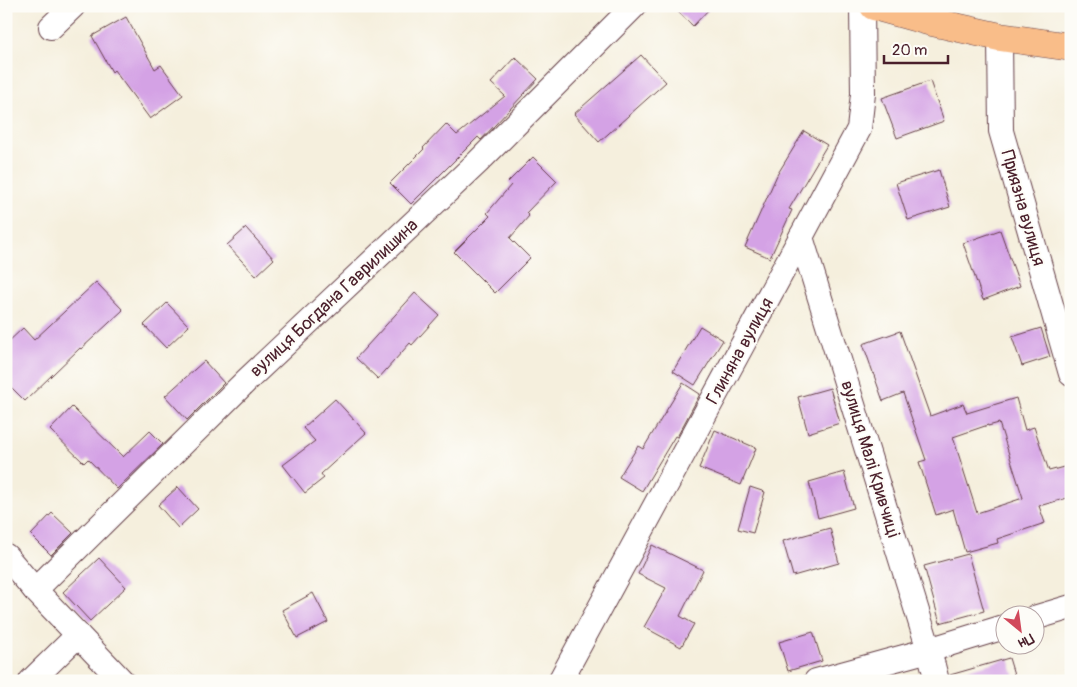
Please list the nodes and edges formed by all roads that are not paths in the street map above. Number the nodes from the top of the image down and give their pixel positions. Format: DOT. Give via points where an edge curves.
graph roads {
  1 [pos="73,6"];
  2 [pos="634,6"];
  3 [pos="862,6"];
  4 [pos="874,6"];
  5 [pos="51,27"];
  6 [pos="1000,37"];
  7 [pos="1071,47"];
  8 [pos="801,237"];
  9 [pos="1071,374"];
  10 [pos="6,556"];
  11 [pos="35,590"];
  12 [pos="1071,607"];
  13 [pos="1044,615"];
  14 [pos="994,630"];
  15 [pos="78,635"];
  16 [pos="929,650"];
  17 [pos="31,681"];
  18 [pos="122,681"];
  19 [pos="560,681"];
  20 [pos="816,681"];
  21 [pos="938,681"];
  1 -- 5 [label="street"];
  2 -- 11 [label="street, вулиця Богдана Гаврилишина" via="478,162 246,380"];
  3 -- 8 [label="street, Глиняна вулиця" via="863,94 859,129"];
  4 -- 6 [label="main road" via="928,22"];
  6 -- 7 [label="main road"];
  6 -- 9 [label="street, Приязна вулиця" via="1001,131"];
  8 -- 16 [label="street, вулиця Малі Кривчиці"];
  8 -- 19 [label="street, Глиняна вулиця"];
  10 -- 11 [label="street"];
  11 -- 15 [label="street"];
  12 -- 13 [label="street"];
  14 -- 16 [label="street"];
  15 -- 17 [label="street"];
  15 -- 18 [label="street"];
  16 -- 20 [label="street"];
  16 -- 21 [label="street, вулиця Малі Кривчиці"];
}
